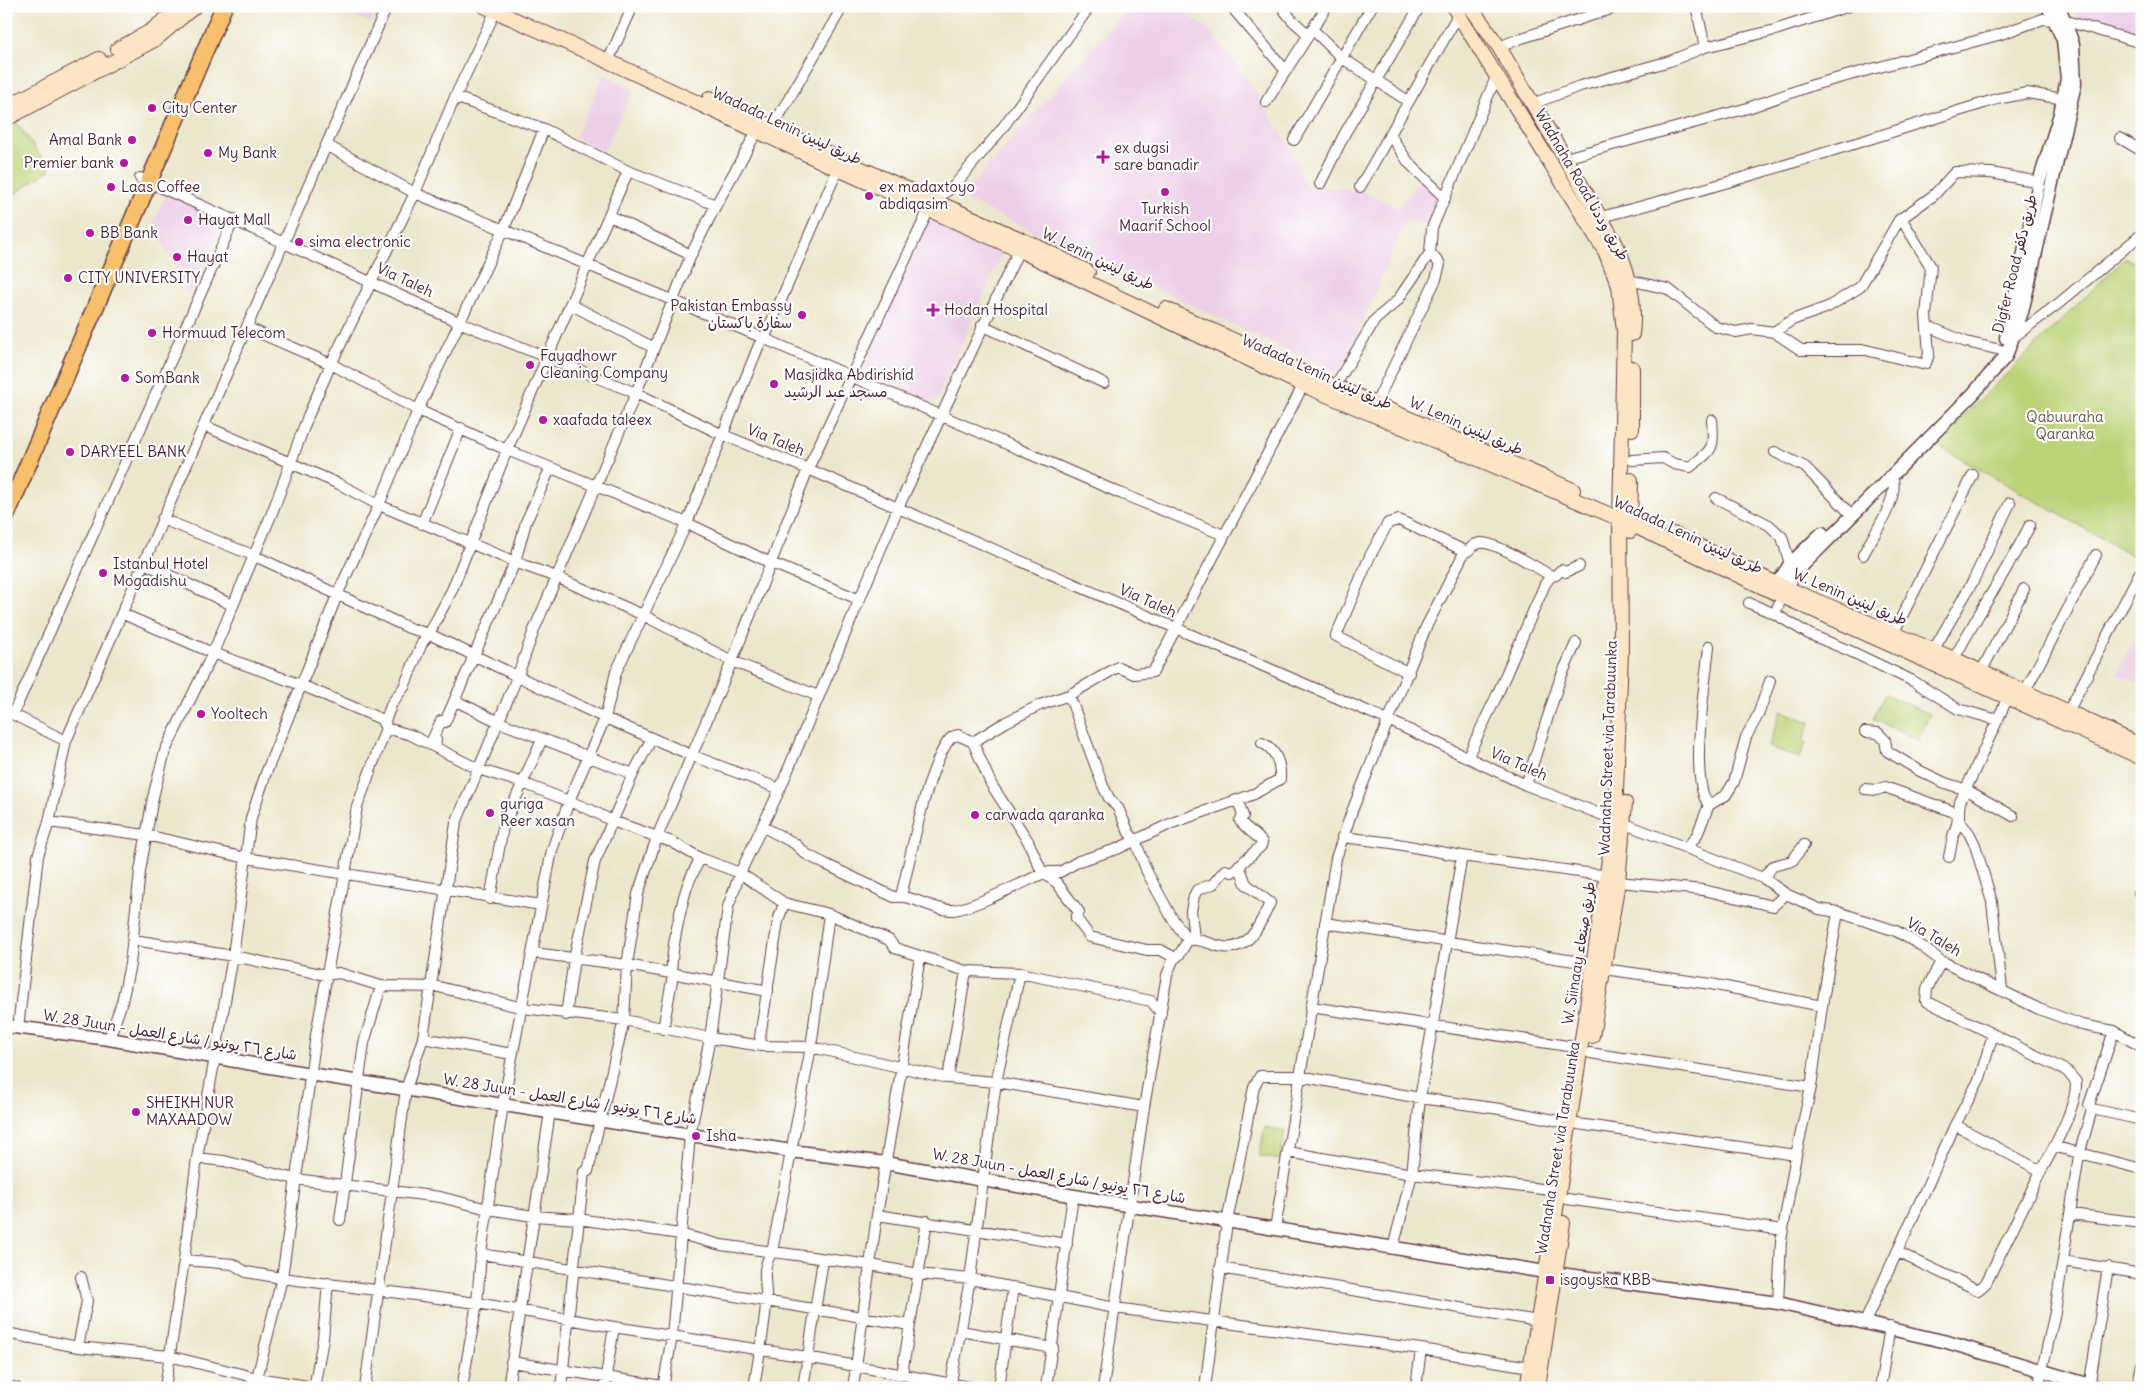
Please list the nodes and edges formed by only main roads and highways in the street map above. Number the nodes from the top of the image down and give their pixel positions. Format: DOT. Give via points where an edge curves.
graph roads {
  1 [pos="181,6"];
  2 [pos="195,6"];
  3 [pos="215,6"];
  4 [pos="224,6"];
  5 [pos="1470,6"];
  6 [pos="496,7"];
  7 [pos="1455,10"];
  8 [pos="6,107"];
  9 [pos="6,119"];
  10 [pos="144,179"];
  11 [pos="932,205"];
  12 [pos="1306,380"];
  13 [pos="1520,473"];
  14 [pos="6,491"];
  15 [pos="6,516"];
  16 [pos="1625,517"];
  17 [pos="1779,590"];
  18 [pos="2142,746"];
  19 [pos="2142,758"];
  20 [pos="1550,1273"];
  21 [pos="1527,1388"];
  22 [pos="1538,1388"];
  1 -- 8 [label="main road" via="151,31"];
  2 -- 9 [label="main road" via="156,39"];
  3 -- 10 [label="highway"];
  4 -- 10 [label="highway"];
  5 -- 16 [label="main road, Wadnaha Road طريق وددنا" via="1499,47 1601,217 1622,258 1629,280 1633,299 1632,460"];
  6 -- 11 [label="main road, Wadada Lenin طريق لينين"];
  7 -- 16 [label="main road, Wadnaha Road طريق وددنا" via="1593,230 1619,286 1624,331"];
  10 -- 14 [label="highway"];
  10 -- 15 [label="highway"];
  11 -- 12 [label="main road, W. Lenin طريق لينين"];
  11 -- 12 [label="main road, Wadada Lenin طريق لينين" via="1020,250"];
  12 -- 13 [label="main road, Wadada Lenin طريق لينين"];
  12 -- 13 [label="main road, W. Lenin طريق لينين" via="1335,386 1376,403"];
  13 -- 16 [label="main road, Wadada Lenin طريق لينين"];
  16 -- 17 [label="main road, W. Lenin طريق لينين"];
  16 -- 20 [label="main road, W. Siinaay طريق صنعاء" via="1620,822"];
  17 -- 18 [label="main road, W. Lenin طريق لينين" via="1954,659"];
  17 -- 19 [label="main road"];
  20 -- 21 [label="main road, W. Siinaay طريق صنعاء"];
  20 -- 22 [label="main road, Wadnaha Street via Tarabuunka"];
}
